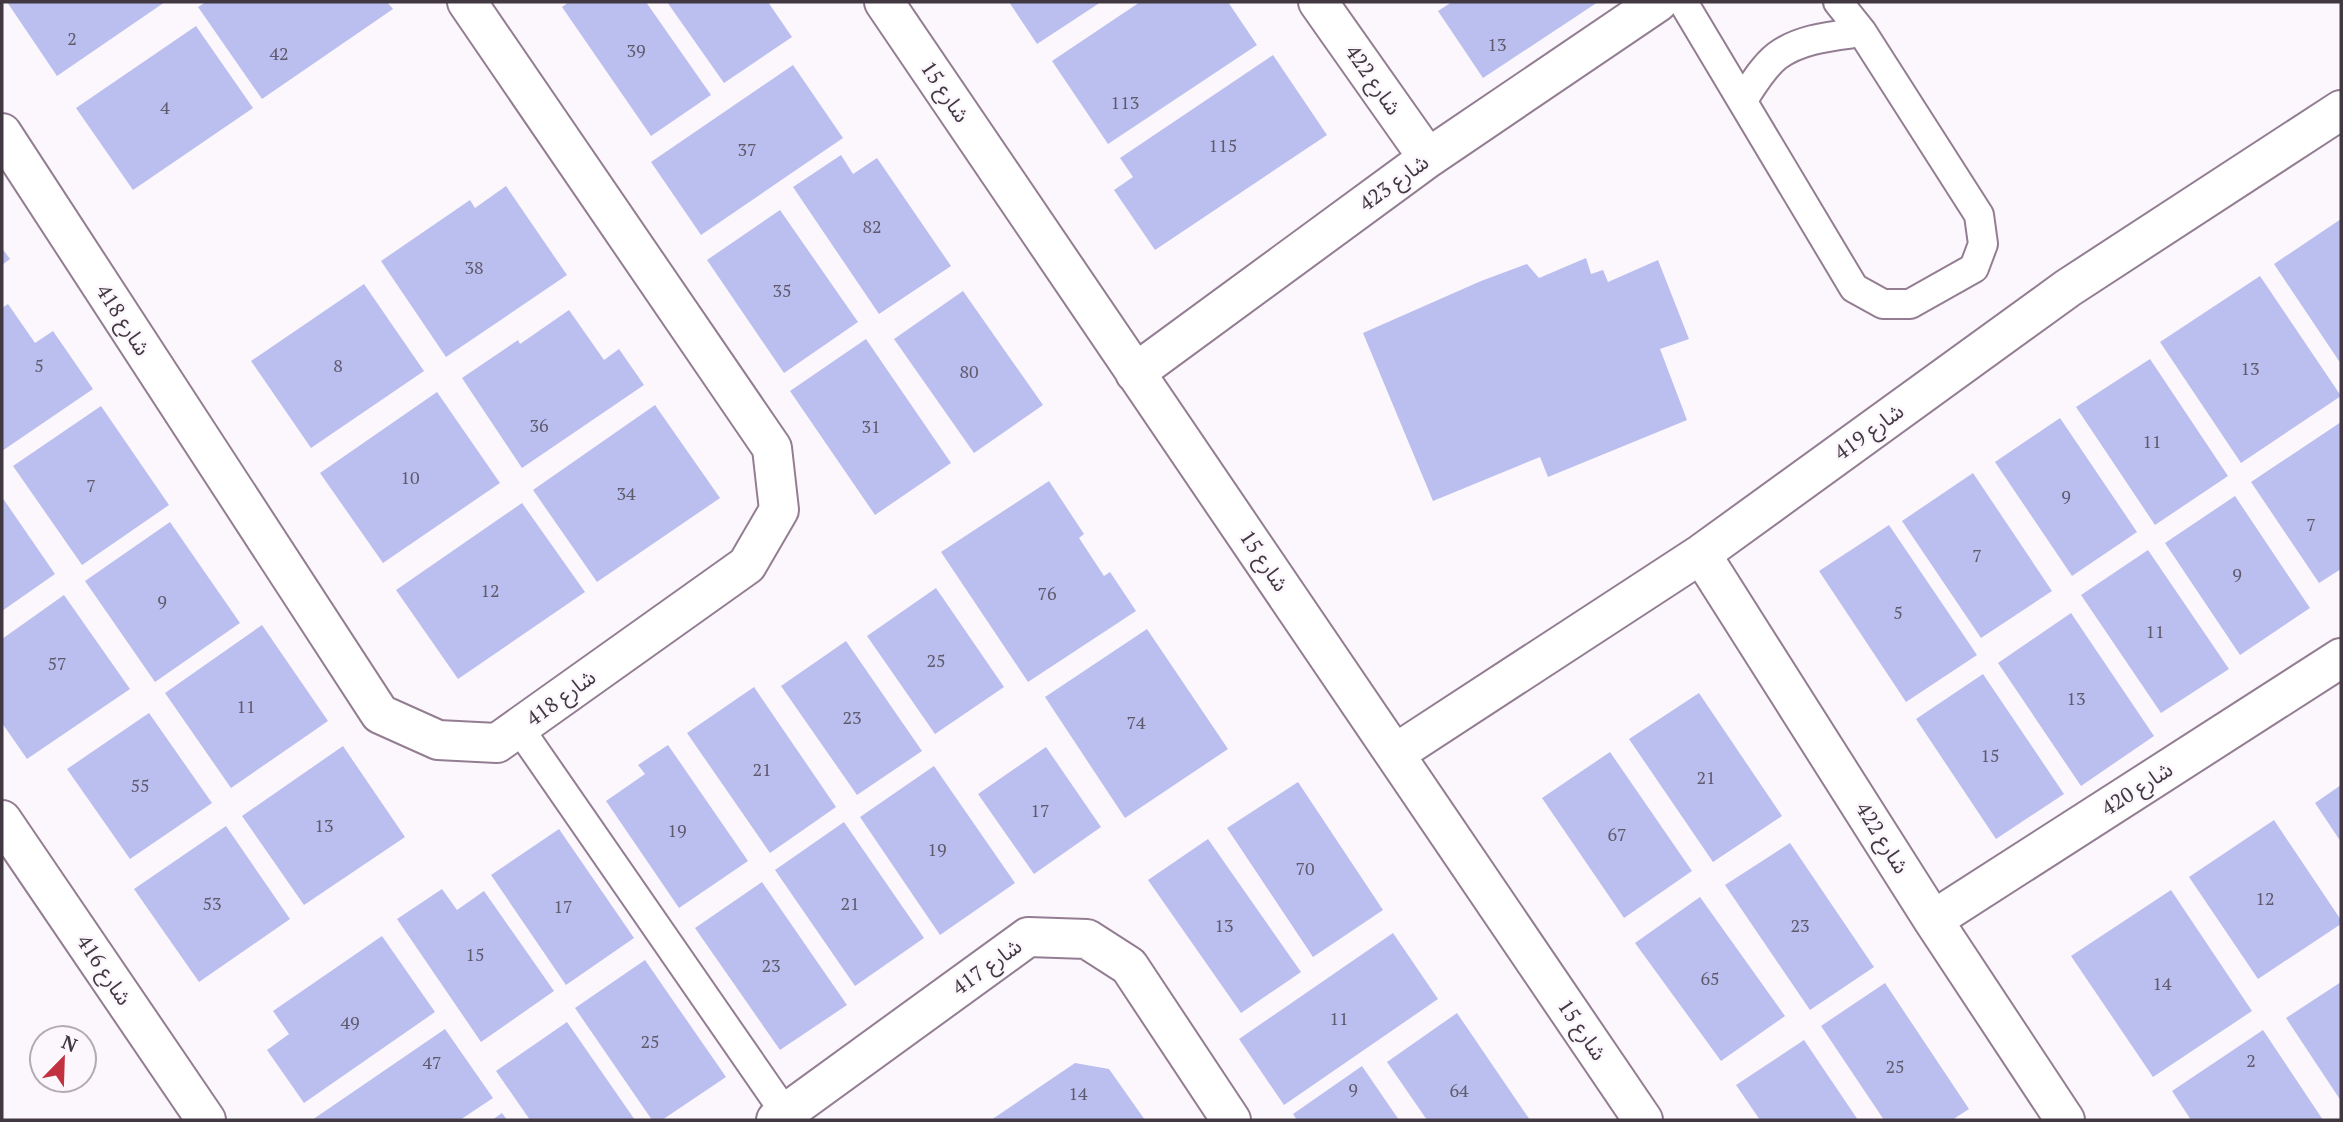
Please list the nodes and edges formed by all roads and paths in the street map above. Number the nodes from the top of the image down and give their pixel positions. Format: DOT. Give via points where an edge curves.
graph roads {
  1 [pos="467,2"];
  2 [pos="884,2"];
  3 [pos="1318,2"];
  4 [pos="1658,2"];
  5 [pos="1682,2"];
  6 [pos="1838,2"];
  7 [pos="1862,32"];
  8 [pos="1743,100"];
  9 [pos="2341,110"];
  10 [pos="2,133"];
  11 [pos="1428,158"];
  12 [pos="1135,373"];
  13 [pos="1701,554"];
  14 [pos="2341,658"];
  15 [pos="519,728"];
  16 [pos="1396,753"];
  17 [pos="2,820"];
  18 [pos="1933,920"];
  19 [pos="781,1117"];
  20 [pos="206,1120"];
  21 [pos="1231,1120"];
  22 [pos="1643,1120"];
  23 [pos="2065,1120"];
  1 -- 15 [label="street, شارع 418" via="772,448 779,510 747,565"];
  2 -- 12 [label="street, شارع 15"];
  3 -- 11 [label="street, شارع 422"];
  4 -- 11 [label="street, شارع 423"];
  5 -- 8 [label="lane"];
  6 -- 7 [label="lane"];
  7 -- 8 [label="lane" via="1810,40 1777,56"];
  7 -- 8 [label="lane" via="1979,215 1983,244 1974,268 1910,304 1883,304 1854,288"];
  9 -- 13 [label="street, شارع 419" via="2068,288"];
  10 -- 15 [label="street, شارع 418" via="380,714 438,740 498,743"];
  11 -- 12 [label="street, شارع 423"];
  12 -- 16 [label="street, شارع 15"];
  13 -- 16 [label="street, شارع 419"];
  13 -- 18 [label="street, شارع 422"];
  14 -- 18 [label="street, شارع 420"];
  15 -- 19 [label="lane"];
  16 -- 22 [label="street, شارع 15"];
  17 -- 20 [label="street, شارع 416"];
  18 -- 23 [label="street, شارع 422"];
  19 -- 21 [label="street, شارع 417" via="1028,937 1087,939 1129,966"];
}
